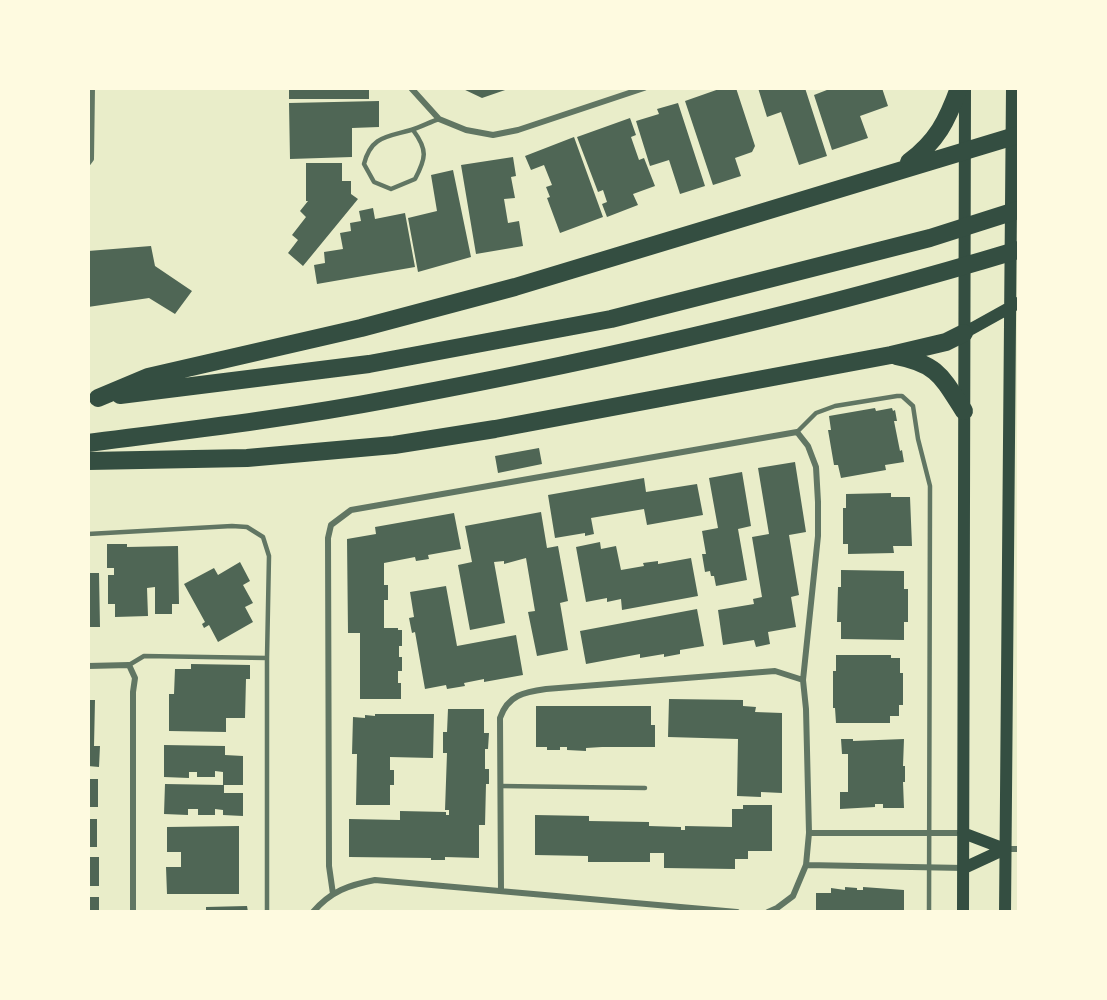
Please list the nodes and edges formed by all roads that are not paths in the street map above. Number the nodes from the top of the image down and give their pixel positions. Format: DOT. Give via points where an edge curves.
graph roads {
  1 [pos="92,88"];
  2 [pos="411,88"];
  3 [pos="644,88"];
  4 [pos="959,88"];
  5 [pos="965,88"];
  6 [pos="1012,88"];
  7 [pos="439,119"];
  8 [pos="413,130"];
  9 [pos="1015,135"];
  10 [pos="965,150"];
  11 [pos="90,161"];
  12 [pos="898,170"];
  13 [pos="1018,210"];
  14 [pos="1018,250"];
  15 [pos="1014,305"];
  16 [pos="964,333"];
  17 [pos="891,355"];
  18 [pos="93,398"];
  19 [pos="964,411"];
  20 [pos="797,432"];
  21 [pos="88,444"];
  22 [pos="88,460"];
  23 [pos="88,534"];
  24 [pos="267,658"];
  25 [pos="129,665"];
  26 [pos="88,666"];
  27 [pos="803,680"];
  28 [pos="501,786"];
  29 [pos="645,788"];
  30 [pos="930,832"];
  31 [pos="963,832"];
  32 [pos="809,833"];
  33 [pos="1005,849"];
  34 [pos="1018,849"];
  35 [pos="806,865"];
  36 [pos="930,867"];
  37 [pos="964,868"];
  38 [pos="501,891"];
  39 [pos="333,894"];
  40 [pos="133,912"];
  41 [pos="267,912"];
  42 [pos="313,912"];
  43 [pos="737,912"];
  44 [pos="768,912"];
  45 [pos="929,912"];
  46 [pos="963,912"];
  47 [pos="1005,912"];
  1 -- 11 [label="street"];
  2 -- 7 [label="street"];
  3 -- 7 [label="street" via="493,135"];
  4 -- 12 [label="highway" via="943,128 926,150"];
  5 -- 10 [label="main road"];
  6 -- 9 [label="main road"];
  7 -- 8 [label="lane"];
  8 -- 8 [label="lane" via="386,135 367,151 364,164 374,182 392,189 415,179 424,161 422,142"];
  9 -- 10 [label="highway"];
  9 -- 15 [label="main road" via="1009,280"];
  10 -- 12 [label="highway"];
  10 -- 16 [label="main road"];
  12 -- 18 [label="highway" via="515,287 362,328 148,377"];
  13 -- 18 [label="highway" via="930,238 611,319 369,364"];
  14 -- 21 [label="highway" via="815,306 534,371 389,400"];
  15 -- 16 [label="main road"];
  15 -- 33 [label="main road"];
  16 -- 17 [label="highway" via="946,342"];
  16 -- 19 [label="main road"];
  17 -- 19 [label="highway" via="915,359 933,368"];
  17 -- 22 [label="highway" via="394,446 247,458"];
  19 -- 31 [label="main road"];
  20 -- 27 [label="street" via="816,467 818,502"];
  20 -- 30 [label="lane" via="816,413 835,406 902,396 913,406 930,486"];
  20 -- 39 [label="street" via="351,510 331,525 329,866"];
  23 -- 24 [label="lane" via="232,526 247,527 263,537 269,556"];
  24 -- 25 [label="lane" via="144,656"];
  24 -- 41 [label="lane"];
  25 -- 26 [label="street"];
  25 -- 40 [label="street" via="135,678"];
  27 -- 28 [label="street" via="775,671 524,692 511,699 500,718"];
  27 -- 32 [label="street"];
  28 -- 29 [label="lane"];
  28 -- 38 [label="street"];
  30 -- 31 [label="street"];
  30 -- 32 [label="street"];
  30 -- 36 [label="lane"];
  31 -- 33 [label="main road"];
  31 -- 37 [label="main road"];
  32 -- 35 [label="street"];
  33 -- 34 [label="street"];
  33 -- 37 [label="main road"];
  33 -- 47 [label="main road"];
  35 -- 36 [label="street"];
  35 -- 44 [label="street" via="793,896"];
  36 -- 37 [label="street"];
  36 -- 45 [label="lane"];
  37 -- 46 [label="main road"];
  38 -- 39 [label="street" via="375,880"];
  38 -- 43 [label="street"];
  39 -- 42 [label="street"];
}
